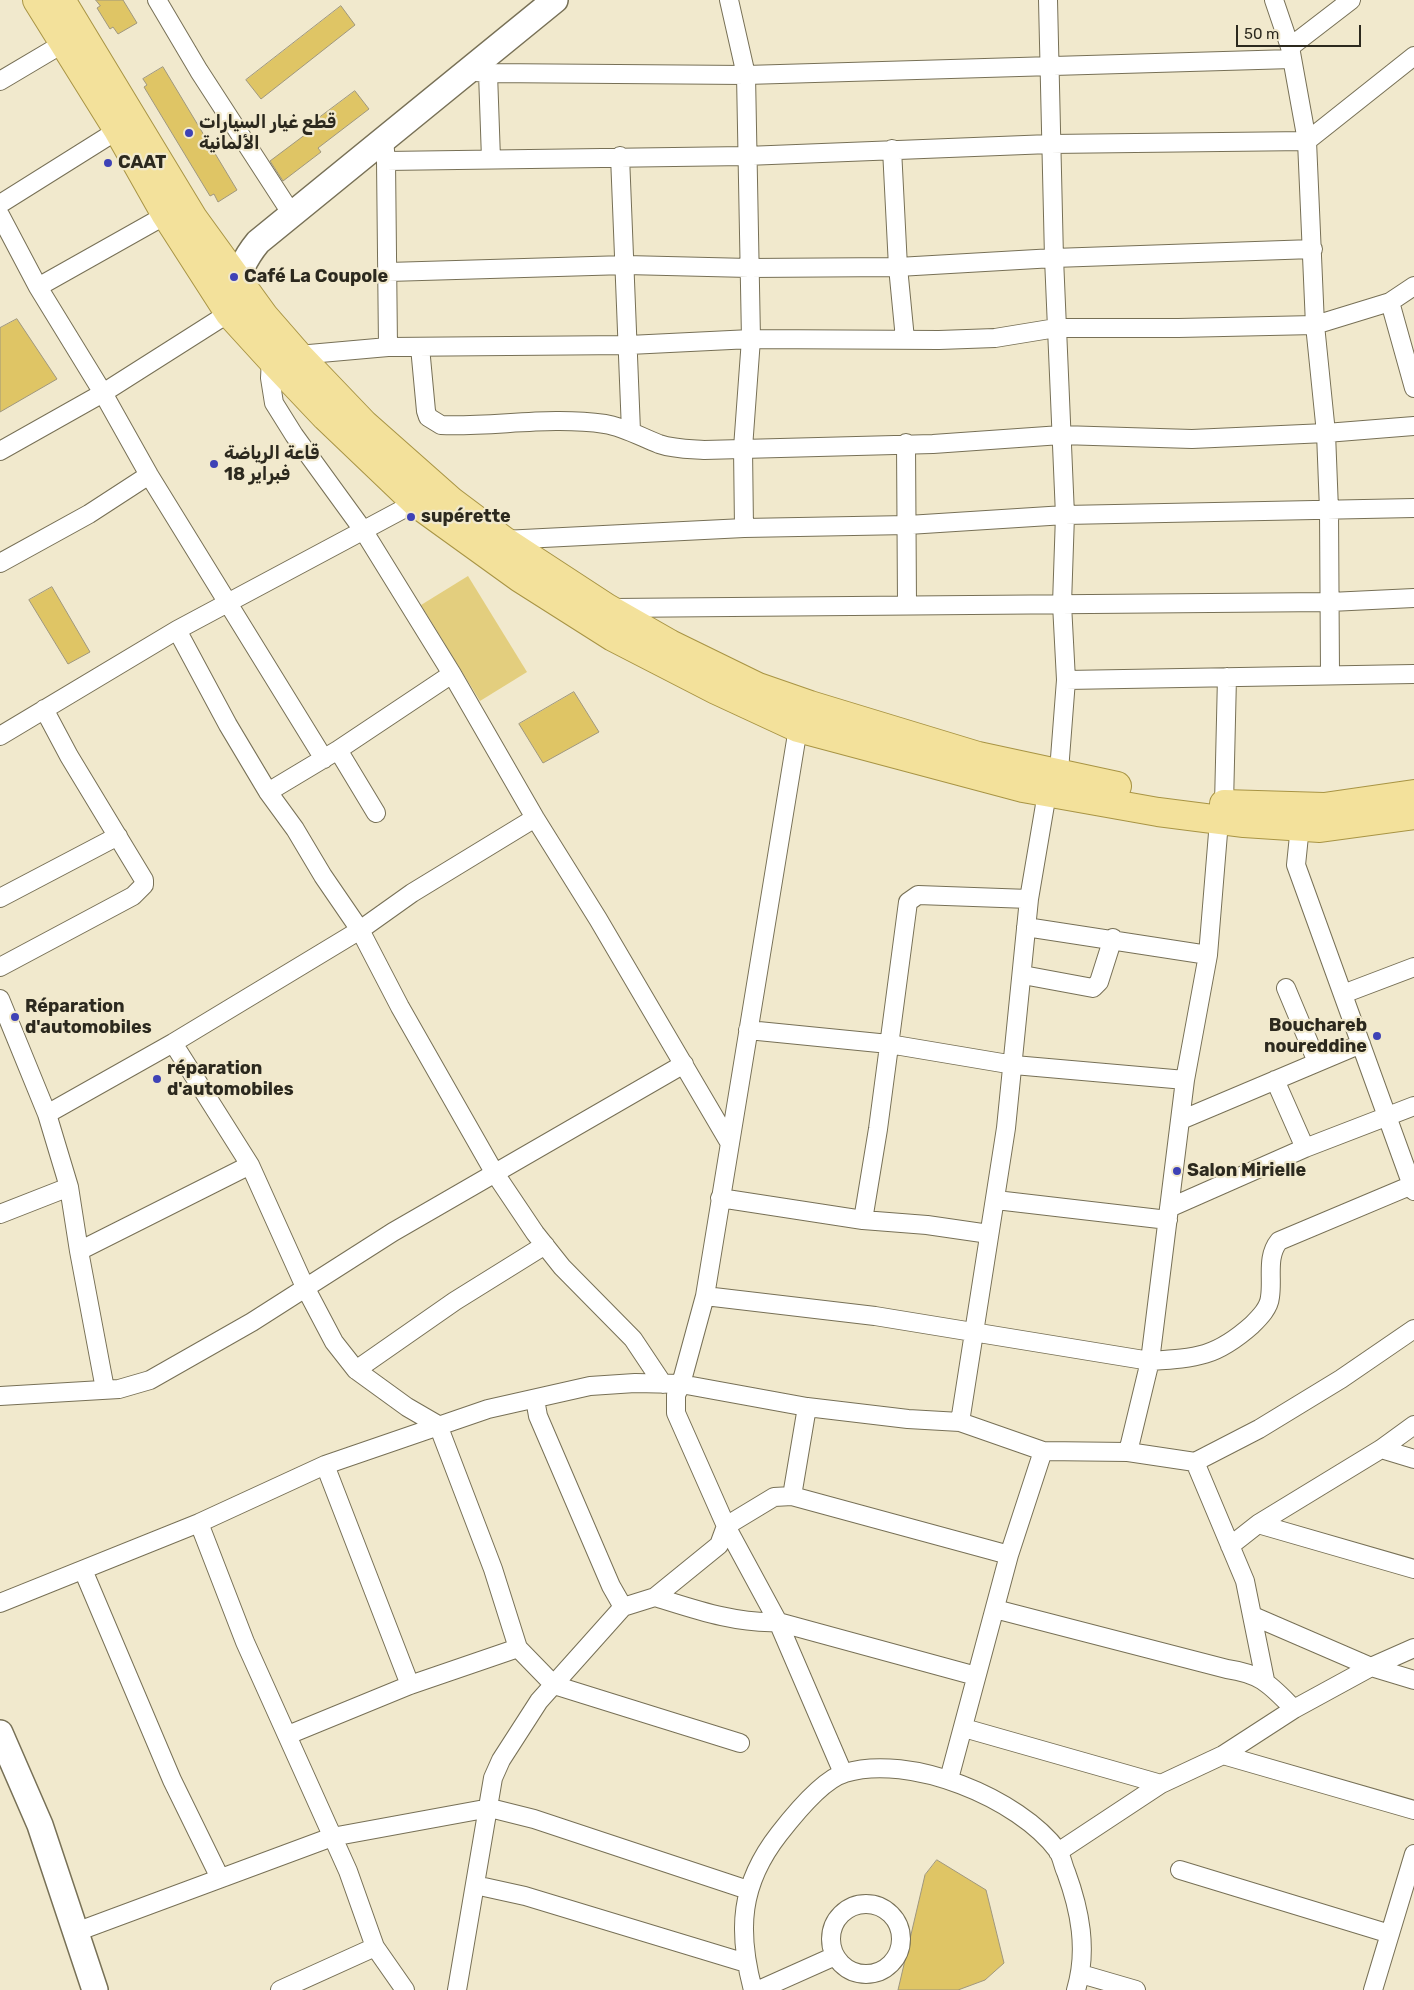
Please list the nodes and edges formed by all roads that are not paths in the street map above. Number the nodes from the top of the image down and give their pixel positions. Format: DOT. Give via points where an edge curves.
graph roads {
  1 [pos="37,0"];
  2 [pos="61,0"];
  3 [pos="158,0"];
  4 [pos="555,0"];
  5 [pos="729,0"];
  6 [pos="1048,0"];
  7 [pos="1274,0"];
  8 [pos="1351,0"];
  9 [pos="64,43"];
  10 [pos="1291,53"];
  11 [pos="1414,56"];
  12 [pos="1048,66"];
  13 [pos="478,72"];
  14 [pos="746,75"];
  15 [pos="0,81"];
  16 [pos="118,130"];
  17 [pos="1308,141"];
  18 [pos="1050,144"];
  19 [pos="892,149"];
  20 [pos="385,151"];
  21 [pos="620,156"];
  22 [pos="746,156"];
  23 [pos="490,159"];
  24 [pos="0,204"];
  25 [pos="0,215"];
  26 [pos="166,215"];
  27 [pos="293,216"];
  28 [pos="1313,249"];
  29 [pos="1054,258"];
  30 [pos="626,265"];
  31 [pos="898,267"];
  32 [pos="748,268"];
  33 [pos="388,272"];
  34 [pos="237,276"];
  35 [pos="1414,286"];
  36 [pos="38,287"];
  37 [pos="1390,302"];
  38 [pos="229,313"];
  39 [pos="1315,325"];
  40 [pos="1056,328"];
  41 [pos="751,339"];
  42 [pos="905,339"];
  43 [pos="629,345"];
  44 [pos="420,346"];
  45 [pos="388,347"];
  46 [pos="298,356"];
  47 [pos="271,359"];
  48 [pos="1414,388"];
  49 [pos="103,393"];
  50 [pos="1414,426"];
  51 [pos="631,431"];
  52 [pos="1326,433"];
  53 [pos="1061,435"];
  54 [pos="906,443"];
  55 [pos="743,448"];
  56 [pos="0,451"];
  57 [pos="149,475"];
  58 [pos="426,496"];
  59 [pos="1414,508"];
  60 [pos="1329,510"];
  61 [pos="1065,515"];
  62 [pos="908,525"];
  63 [pos="744,528"];
  64 [pos="363,530"];
  65 [pos="503,540"];
  66 [pos="0,563"];
  67 [pos="1414,598"];
  68 [pos="226,602"];
  69 [pos="1330,602"];
  70 [pos="907,604"];
  71 [pos="1062,604"];
  72 [pos="607,608"];
  73 [pos="177,630"];
  74 [pos="452,674"];
  75 [pos="1330,674"];
  76 [pos="1414,674"];
  77 [pos="1227,677"];
  78 [pos="1066,680"];
  79 [pos="44,709"];
  80 [pos="798,728"];
  81 [pos="0,736"];
  82 [pos="331,754"];
  83 [pos="1054,787"];
  84 [pos="268,792"];
  85 [pos="1414,794"];
  86 [pos="1221,812"];
  87 [pos="376,813"];
  88 [pos="1414,815"];
  89 [pos="535,818"];
  90 [pos="1300,826"];
  91 [pos="118,836"];
  92 [pos="0,898"];
  93 [pos="1028,899"];
  94 [pos="1026,926"];
  95 [pos="360,930"];
  96 [pos="1113,938"];
  97 [pos="1208,955"];
  98 [pos="0,967"];
  99 [pos="1414,967"];
  100 [pos="1022,975"];
  101 [pos="1286,988"];
  102 [pos="1343,994"];
  103 [pos="0,999"];
  104 [pos="748,1030"];
  105 [pos="173,1043"];
  106 [pos="889,1044"];
  107 [pos="1361,1044"];
  108 [pos="1317,1062"];
  109 [pos="684,1064"];
  110 [pos="1014,1064"];
  111 [pos="1186,1080"];
  112 [pos="1275,1080"];
  113 [pos="1414,1106"];
  114 [pos="47,1114"];
  115 [pos="1387,1115"];
  116 [pos="1180,1120"];
  117 [pos="729,1142"];
  118 [pos="1305,1148"];
  119 [pos="250,1165"];
  120 [pos="494,1172"];
  121 [pos="70,1187"];
  122 [pos="1413,1188"];
  123 [pos="720,1198"];
  124 [pos="996,1200"];
  125 [pos="0,1214"];
  126 [pos="1169,1214"];
  127 [pos="863,1220"];
  128 [pos="989,1234"];
  129 [pos="545,1245"];
  130 [pos="79,1251"];
  131 [pos="305,1287"];
  132 [pos="704,1296"];
  133 [pos="1414,1329"];
  134 [pos="974,1332"];
  135 [pos="1150,1362"];
  136 [pos="356,1370"];
  137 [pos="663,1384"];
  138 [pos="681,1384"];
  139 [pos="105,1389"];
  140 [pos="0,1396"];
  141 [pos="535,1399"];
  142 [pos="807,1407"];
  143 [pos="960,1422"];
  144 [pos="438,1426"];
  145 [pos="1414,1426"];
  146 [pos="1380,1449"];
  147 [pos="1043,1451"];
  148 [pos="1128,1452"];
  149 [pos="1414,1459"];
  150 [pos="1195,1462"];
  151 [pos="325,1465"];
  152 [pos="792,1496"];
  153 [pos="199,1523"];
  154 [pos="1258,1524"];
  155 [pos="726,1526"];
  156 [pos="1230,1546"];
  157 [pos="1009,1555"];
  158 [pos="1414,1569"];
  159 [pos="83,1570"];
  160 [pos="655,1596"];
  161 [pos="0,1603"];
  162 [pos="623,1607"];
  163 [pos="995,1609"];
  164 [pos="1253,1616"];
  165 [pos="778,1622"];
  166 [pos="518,1648"];
  167 [pos="1414,1648"];
  168 [pos="1371,1667"];
  169 [pos="976,1676"];
  170 [pos="1265,1680"];
  171 [pos="1414,1680"];
  172 [pos="410,1685"];
  173 [pos="554,1685"];
  174 [pos="1294,1709"];
  175 [pos="964,1728"];
  176 [pos="0,1733"];
  177 [pos="288,1735"];
  178 [pos="740,1743"];
  179 [pos="1223,1755"];
  180 [pos="843,1773"];
  181 [pos="949,1779"];
  182 [pos="1161,1784"];
  183 [pos="490,1808"];
  184 [pos="1414,1810"];
  185 [pos="332,1837"];
  186 [pos="1058,1852"];
  187 [pos="1414,1854"];
  188 [pos="1180,1870"];
  189 [pos="220,1878"];
  190 [pos="476,1885"];
  191 [pos="748,1890"];
  192 [pos="76,1932"];
  193 [pos="1390,1934"];
  194 [pos="375,1947"];
  195 [pos="835,1956"];
  196 [pos="746,1963"];
  197 [pos="1078,1982"];
  198 [pos="96,1990"];
  199 [pos="280,1990"];
  200 [pos="405,1990"];
  201 [pos="457,1990"];
  202 [pos="753,1990"];
  203 [pos="759,1990"];
  204 [pos="1136,1990"];
  205 [pos="1373,1990"];
  1 -- 9 [label="main road"];
  2 -- 34 [label="main road" via="193,218"];
  3 -- 27 [label="street"];
  4 -- 13 [label="main road"];
  5 -- 14 [label="street"];
  6 -- 12 [label="street"];
  7 -- 10 [label="street"];
  8 -- 10 [label="street"];
  9 -- 15 [label="street"];
  9 -- 16 [label="main road"];
  10 -- 12 [label="street"];
  10 -- 17 [label="street"];
  11 -- 17 [label="street"];
  12 -- 14 [label="street"];
  12 -- 18 [label="street"];
  13 -- 14 [label="street"];
  13 -- 20 [label="main road"];
  13 -- 23 [label="street"];
  14 -- 22 [label="street"];
  16 -- 24 [label="street"];
  16 -- 26 [label="main road"];
  17 -- 18 [label="street"];
  17 -- 28 [label="street"];
  18 -- 19 [label="street"];
  18 -- 29 [label="street"];
  19 -- 22 [label="street"];
  19 -- 31 [label="street"];
  20 -- 23 [label="street"];
  20 -- 27 [label="main road"];
  20 -- 33 [label="street"];
  21 -- 22 [label="street"];
  21 -- 23 [label="street"];
  21 -- 30 [label="street"];
  22 -- 32 [label="street"];
  25 -- 36 [label="street"];
  26 -- 36 [label="street"];
  26 -- 38 [label="main road"];
  27 -- 34 [label="main road" via="258,242"];
  28 -- 29 [label="street"];
  28 -- 39 [label="street"];
  29 -- 31 [label="street"];
  29 -- 40 [label="street"];
  30 -- 32 [label="street"];
  30 -- 33 [label="street"];
  30 -- 43 [label="street"];
  31 -- 32 [label="street"];
  31 -- 42 [label="street"];
  32 -- 41 [label="street"];
  33 -- 45 [label="street"];
  34 -- 38 [label="main road"];
  34 -- 46 [label="main road" via="264,316"];
  35 -- 37 [label="street"];
  36 -- 49 [label="street"];
  37 -- 39 [label="street"];
  37 -- 48 [label="street"];
  38 -- 47 [label="main road"];
  38 -- 49 [label="street"];
  39 -- 40 [label="street"];
  39 -- 52 [label="street"];
  40 -- 42 [label="street" via="995,338"];
  40 -- 53 [label="street"];
  41 -- 42 [label="street"];
  41 -- 43 [label="street"];
  41 -- 55 [label="street"];
  43 -- 44 [label="street"];
  43 -- 51 [label="street"];
  44 -- 45 [label="street"];
  44 -- 51 [label="street" via="426,411 428,417 441,425 573,420"];
  45 -- 46 [label="street"];
  46 -- 58 [label="main road" via="364,424"];
  47 -- 58 [label="main road" via="326,417"];
  47 -- 64 [label="street" via="274,403"];
  49 -- 56 [label="street"];
  49 -- 57 [label="street"];
  50 -- 52 [label="street"];
  51 -- 55 [label="street" via="681,449"];
  52 -- 53 [label="street" via="1192,439"];
  52 -- 60 [label="street"];
  53 -- 54 [label="street"];
  53 -- 61 [label="street"];
  54 -- 55 [label="street"];
  54 -- 62 [label="street"];
  55 -- 63 [label="street"];
  57 -- 66 [label="street" via="89,514"];
  57 -- 68 [label="street"];
  58 -- 64 [label="street"];
  58 -- 65 [label="main road"];
  58 -- 80 [label="main road" via="520,578 613,637"];
  59 -- 60 [label="street"];
  60 -- 61 [label="street"];
  60 -- 69 [label="street"];
  61 -- 62 [label="street"];
  61 -- 71 [label="street"];
  62 -- 63 [label="street"];
  62 -- 70 [label="street"];
  63 -- 65 [label="street"];
  64 -- 68 [label="street"];
  64 -- 74 [label="street"];
  65 -- 72 [label="main road"];
  67 -- 69 [label="street"];
  68 -- 73 [label="street"];
  68 -- 82 [label="street"];
  69 -- 71 [label="street"];
  69 -- 75 [label="street"];
  70 -- 71 [label="street"];
  70 -- 72 [label="street"];
  71 -- 78 [label="street"];
  72 -- 83 [label="main road" via="730,674 778,695 978,756"];
  73 -- 79 [label="street"];
  73 -- 84 [label="street"];
  74 -- 82 [label="street"];
  74 -- 89 [label="street"];
  75 -- 76 [label="street"];
  75 -- 77 [label="street"];
  77 -- 78 [label="street"];
  77 -- 86 [label="street"];
  78 -- 83 [label="street"];
  79 -- 81 [label="street"];
  79 -- 91 [label="street"];
  80 -- 83 [label="main road"];
  80 -- 104 [label="street"];
  82 -- 84 [label="street"];
  82 -- 87 [label="street"];
  83 -- 86 [label="main road"];
  83 -- 93 [label="street"];
  84 -- 95 [label="street"];
  85 -- 86 [label="main road" via="1324,806"];
  86 -- 90 [label="main road"];
  86 -- 97 [label="street"];
  88 -- 90 [label="main road" via="1320,828"];
  89 -- 95 [label="street" via="412,893"];
  89 -- 109 [label="street"];
  90 -- 102 [label="street" via="1296,865"];
  91 -- 92 [label="street"];
  91 -- 98 [label="street" via="144,880 140,892"];
  93 -- 94 [label="street"];
  93 -- 106 [label="street" via="912,897 906,910"];
  94 -- 96 [label="street"];
  94 -- 100 [label="street"];
  95 -- 105 [label="street"];
  95 -- 120 [label="street"];
  96 -- 97 [label="street"];
  96 -- 100 [label="street" via="1099,982 1093,988"];
  97 -- 111 [label="street"];
  99 -- 102 [label="street"];
  100 -- 110 [label="street"];
  101 -- 108 [label="street"];
  102 -- 107 [label="street"];
  103 -- 114 [label="street"];
  104 -- 106 [label="street"];
  104 -- 117 [label="street"];
  105 -- 114 [label="street"];
  105 -- 119 [label="street"];
  106 -- 110 [label="street"];
  106 -- 127 [label="street"];
  107 -- 108 [label="street"];
  107 -- 115 [label="street"];
  108 -- 112 [label="street"];
  109 -- 117 [label="street"];
  109 -- 120 [label="street"];
  110 -- 111 [label="street"];
  110 -- 124 [label="street"];
  111 -- 116 [label="street"];
  112 -- 116 [label="street"];
  112 -- 118 [label="street"];
  113 -- 115 [label="street"];
  114 -- 121 [label="street"];
  115 -- 118 [label="street"];
  115 -- 122 [label="street"];
  116 -- 126 [label="street"];
  117 -- 123 [label="street"];
  118 -- 126 [label="street"];
  119 -- 130 [label="street"];
  119 -- 131 [label="street"];
  120 -- 129 [label="street"];
  120 -- 131 [label="street"];
  121 -- 125 [label="street"];
  121 -- 130 [label="street"];
  122 -- 135 [label="street" via="1278,1241 1271,1253 1270,1298 1259,1318 1231,1343 1210,1354"];
  123 -- 127 [label="street"];
  123 -- 132 [label="street"];
  124 -- 126 [label="street"];
  124 -- 128 [label="street"];
  126 -- 135 [label="street"];
  127 -- 128 [label="street"];
  128 -- 134 [label="street"];
  129 -- 136 [label="street" via="455,1301"];
  129 -- 137 [label="street" via="562,1267 633,1339"];
  130 -- 139 [label="street"];
  131 -- 136 [label="street" via="334,1342"];
  131 -- 139 [label="street" via="252,1322 150,1380 128,1388"];
  132 -- 134 [label="street" via="867,1315"];
  132 -- 138 [label="street"];
  133 -- 150 [label="street" via="1259,1429"];
  134 -- 135 [label="street"];
  134 -- 143 [label="street"];
  135 -- 148 [label="street"];
  136 -- 144 [label="street"];
  137 -- 138 [label="street"];
  137 -- 141 [label="street" via="590,1386"];
  138 -- 142 [label="street"];
  138 -- 155 [label="street" via="676,1394 676,1414"];
  139 -- 140 [label="street"];
  141 -- 144 [label="street" via="488,1409"];
  141 -- 162 [label="street" via="538,1416"];
  142 -- 143 [label="street"];
  142 -- 152 [label="street"];
  143 -- 147 [label="street"];
  144 -- 151 [label="street"];
  144 -- 166 [label="street" via="493,1569"];
  145 -- 146 [label="street"];
  146 -- 149 [label="street"];
  146 -- 154 [label="street"];
  147 -- 148 [label="street"];
  147 -- 157 [label="street"];
  148 -- 150 [label="street"];
  150 -- 156 [label="street"];
  151 -- 153 [label="street"];
  151 -- 172 [label="street"];
  152 -- 155 [label="street" via="774,1497"];
  152 -- 157 [label="street"];
  153 -- 159 [label="street"];
  153 -- 177 [label="street" via="245,1642"];
  154 -- 156 [label="street"];
  154 -- 158 [label="street"];
  155 -- 160 [label="street" via="719,1545"];
  155 -- 165 [label="street"];
  156 -- 164 [label="street" via="1245,1581"];
  157 -- 163 [label="street"];
  159 -- 161 [label="street"];
  159 -- 189 [label="street" via="172,1780"];
  160 -- 162 [label="street"];
  160 -- 165 [label="street" via="694,1609 757,1623"];
  162 -- 173 [label="street"];
  163 -- 169 [label="street"];
  163 -- 170 [label="street" via="1244,1671"];
  164 -- 168 [label="street"];
  164 -- 170 [label="street"];
  165 -- 169 [label="street"];
  165 -- 180 [label="street"];
  166 -- 172 [label="street"];
  166 -- 173 [label="street"];
  167 -- 168 [label="street"];
  168 -- 171 [label="street"];
  168 -- 174 [label="street"];
  169 -- 175 [label="street"];
  170 -- 174 [label="street"];
  172 -- 177 [label="street"];
  173 -- 178 [label="street"];
  173 -- 183 [label="street" via="539,1701 501,1760 493,1778"];
  174 -- 179 [label="street"];
  175 -- 181 [label="street"];
  175 -- 182 [label="street"];
  176 -- 192 [label="main road" via="40,1825"];
  177 -- 185 [label="street"];
  179 -- 182 [label="street"];
  179 -- 184 [label="street"];
  180 -- 181 [label="street" via="883,1768"];
  180 -- 191 [label="street" via="815,1793 790,1820 763,1855"];
  181 -- 186 [label="street" via="988,1796 1027,1821"];
  182 -- 186 [label="street"];
  183 -- 185 [label="street"];
  183 -- 190 [label="street"];
  183 -- 191 [label="street" via="534,1819"];
  185 -- 189 [label="street"];
  185 -- 194 [label="street"];
  186 -- 197 [label="street" via="1069,1880 1082,1933"];
  187 -- 193 [label="street"];
  188 -- 193 [label="street"];
  189 -- 192 [label="street"];
  190 -- 196 [label="street" via="525,1896"];
  190 -- 201 [label="street"];
  191 -- 196 [label="street" via="744,1927"];
  192 -- 198 [label="main road"];
  193 -- 205 [label="street"];
  194 -- 199 [label="street"];
  194 -- 200 [label="street"];
  195 -- 203 [label="street"];
  196 -- 202 [label="street"];
  197 -- 204 [label="street"];
}
